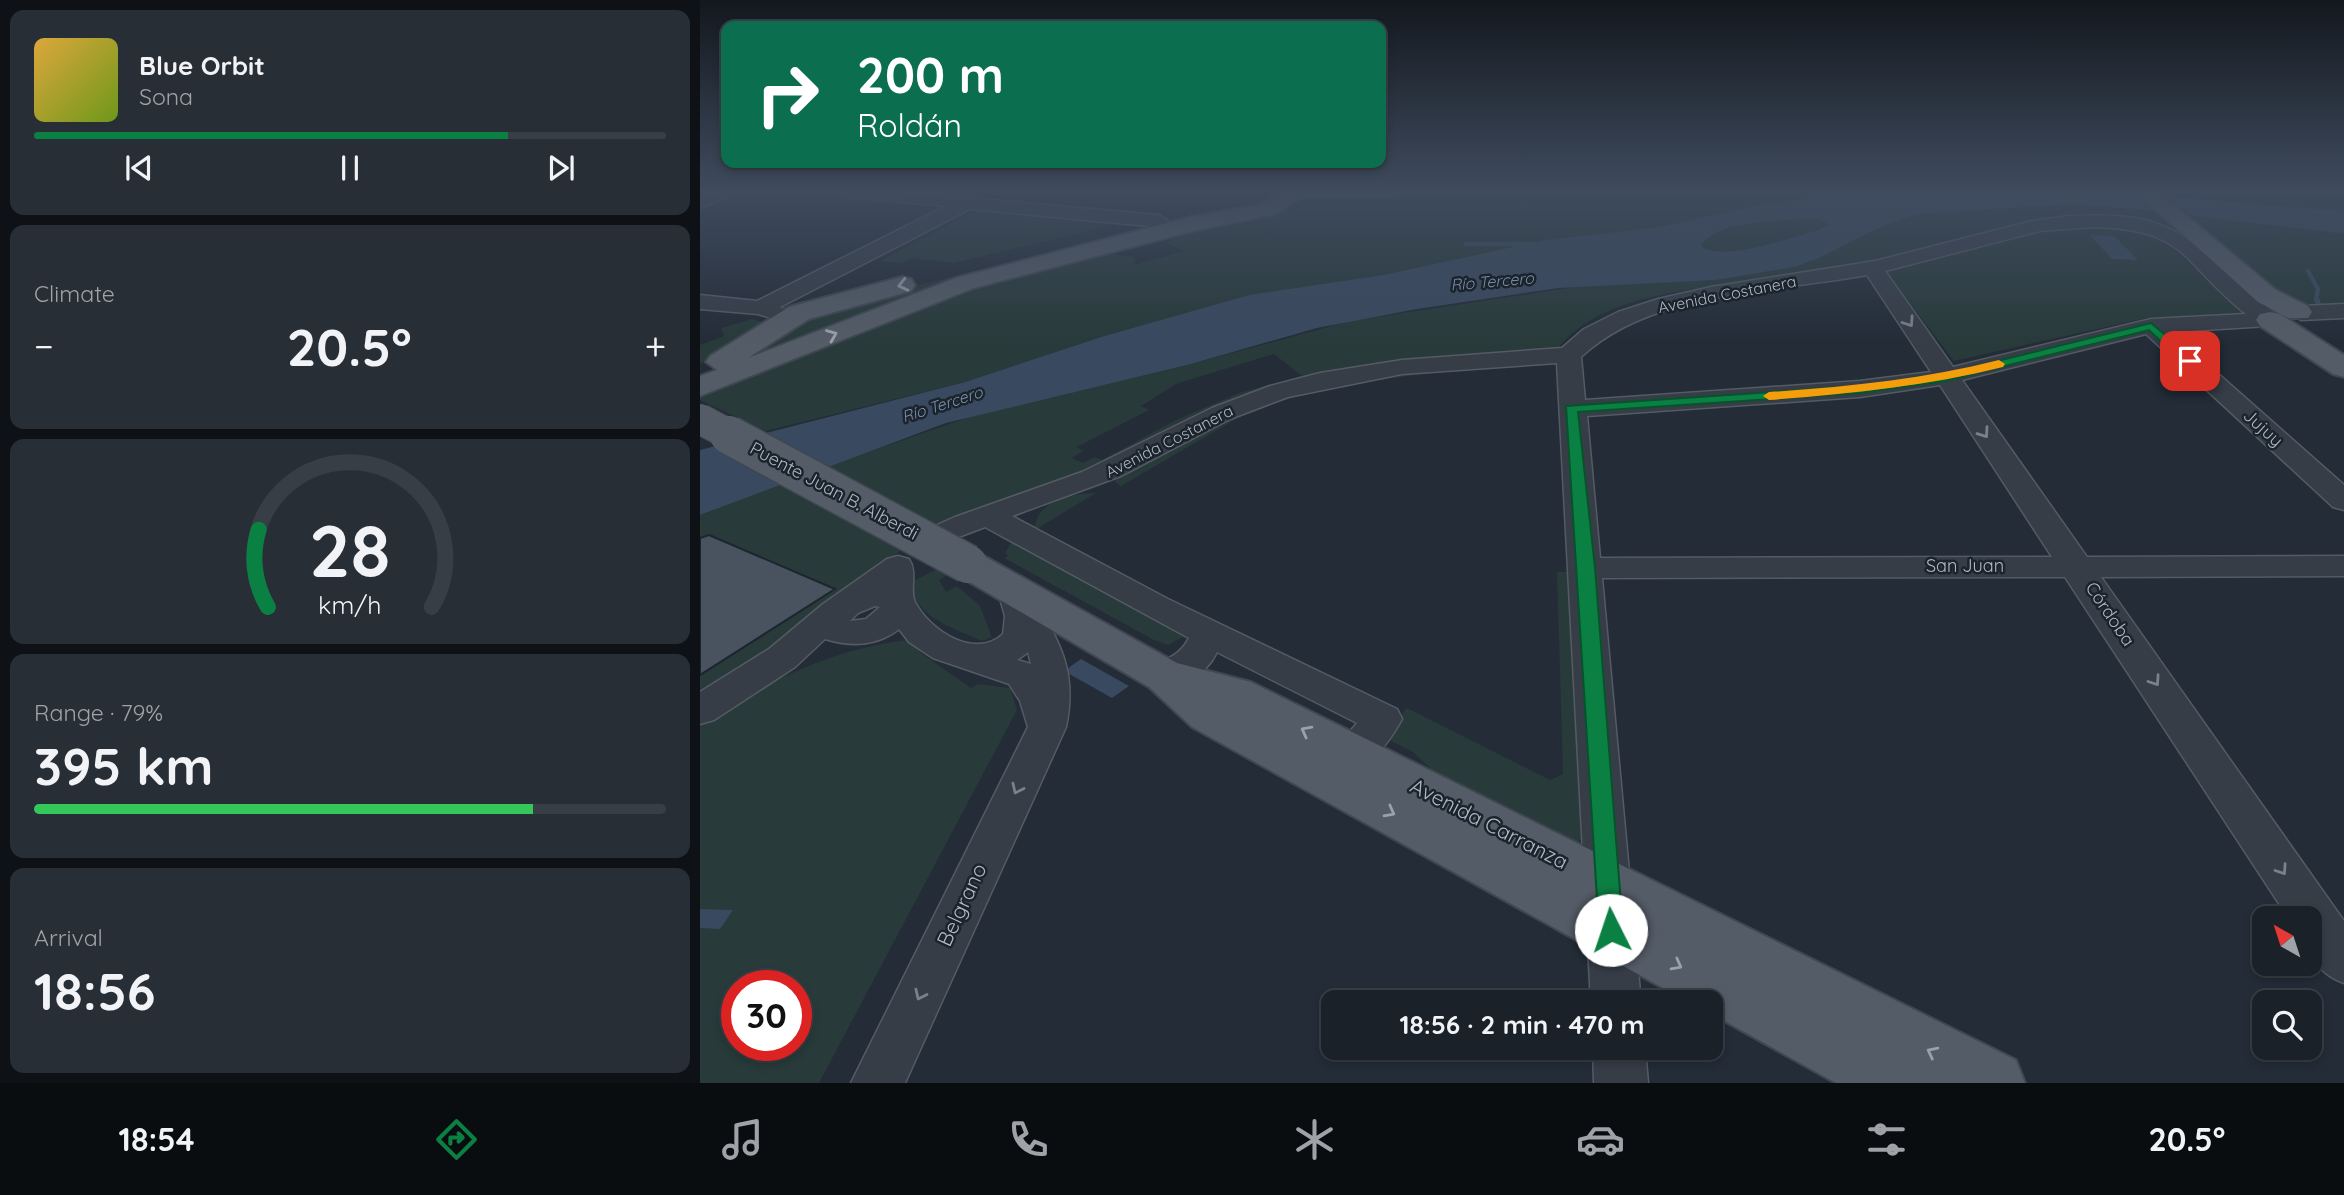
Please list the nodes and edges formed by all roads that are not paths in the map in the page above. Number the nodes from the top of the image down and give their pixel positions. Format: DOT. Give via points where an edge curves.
graph roads {
  1 [pos="891,242"];
  2 [pos="1097,242"];
  3 [pos="1100,242"];
  4 [pos="1976,242"];
  5 [pos="2182,242"];
  6 [pos="2197,242"];
  7 [pos="1873,268"];
  8 [pos="700,302"];
  9 [pos="2264,307"];
  10 [pos="760,308"];
  11 [pos="2344,311"];
  12 [pos="2303,316"];
  13 [pos="789,317"];
  14 [pos="2151,326"];
  15 [pos="750,342"];
  16 [pos="788,353"];
  17 [pos="1569,355"];
  18 [pos="2340,366"];
  19 [pos="700,372"];
  20 [pos="1945,377"];
  21 [pos="700,387"];
  22 [pos="1571,409"];
  23 [pos="700,419"];
  24 [pos="1062,488"];
  25 [pos="2344,501"];
  26 [pos="986,515"];
  27 [pos="1026,538"];
  28 [pos="958,548"];
  29 [pos="2077,566"];
  30 [pos="2344,566"];
  31 [pos="1587,568"];
  32 [pos="1016,600"];
  33 [pos="849,621"];
  34 [pos="1209,633"];
  35 [pos="921,634"];
  36 [pos="967,657"];
  37 [pos="1165,676"];
  38 [pos="700,710"];
  39 [pos="1046,727"];
  40 [pos="1351,755"];
  41 [pos="1609,907"];
  42 [pos="2344,961"];
  43 [pos="1615,990"];
  44 [pos="1620,1060"];
  45 [pos="878,1083"];
  46 [pos="1622,1083"];
  47 [pos="1900,1083"];
  48 [pos="1993,1083"];
  1 -- 10 [label="street"];
  2 -- 13 [label="main road, one-way"];
  16 -- 3 [label="main road, one-way" via="965,283"];
  4 -- 7 [label="street, Avenida Costanera"];
  5 -- 9 [label="street, Avenida Costanera" via="2241,300"];
  6 -- 9 [label="main road"];
  7 -- 17 [label="street, Avenida Costanera" via="1649,308 1597,331"];
  7 -- 20 [label="street, Córdoba, one-way"];
  8 -- 10 [label="street"];
  9 -- 12 [label="main road" via="2294,325"];
  9 -- 14 [label="street"];
  9 -- 18 [label="main road"];
  10 -- 13 [label="street"];
  11 -- 12 [label="street"];
  12 -- 18 [label="main road"];
  13 -- 15 [label="main road"];
  14 -- 20 [label="street"];
  14 -- 25 [label="street, Jujuy"];
  15 -- 16 [label="main road" via="748,349 753,354"];
  15 -- 19 [label="main road"];
  16 -- 21 [label="main road"];
  17 -- 22 [label="street"];
  17 -- 24 [label="street, Avenida Costanera" via="1339,376 1238,406 1118,467"];
  20 -- 22 [label="street" via="1860,390"];
  20 -- 29 [label="street, Córdoba, one-way"];
  22 -- 31 [label="street"];
  23 -- 28 [label="main road, Puente Juan B. Alberdi, bridge"];
  24 -- 26 [label="street, Avenida Costanera"];
  24 -- 27 [label="street" via="1037,510"];
  26 -- 27 [label="street"];
  26 -- 28 [label="street, Avenida Costanera"];
  27 -- 34 [label="street"];
  28 -- 32 [label="main road, Avenida Carranza"];
  29 -- 30 [label="street, San Juan"];
  29 -- 31 [label="street, San Juan"];
  29 -- 42 [label="street, Córdoba, one-way"];
  31 -- 41 [label="street"];
  32 -- 36 [label="street" via="1025,626 1022,638 997,654"];
  32 -- 37 [label="main road, Avenida Carranza"];
  32 -- 39 [label="street, Belgrano" via="1038,629 1052,678 1053,700"];
  33 -- 35 [label="street"];
  33 -- 35 [label="street" via="874,595 902,581"];
  33 -- 38 [label="street"];
  34 -- 37 [label="street" via="1195,661"];
  34 -- 40 [label="street" via="1383,719"];
  35 -- 36 [label="street"];
  36 -- 39 [label="street" via="1022,675 1038,699"];
  40 -- 37 [label="main road, Avenida Carranza, one-way" via="1235,694"];
  37 -- 41 [label="main road, Avenida Carranza, one-way" via="1209,715"];
  39 -- 45 [label="street, Belgrano, one-way"];
  40 -- 41 [label="main road, Avenida Carranza"];
  41 -- 43 [label="street"];
  41 -- 47 [label="main road, Avenida Carranza, one-way"];
  48 -- 41 [label="main road, Avenida Carranza, one-way"];
  44 -- 46 [label="street"];
}
